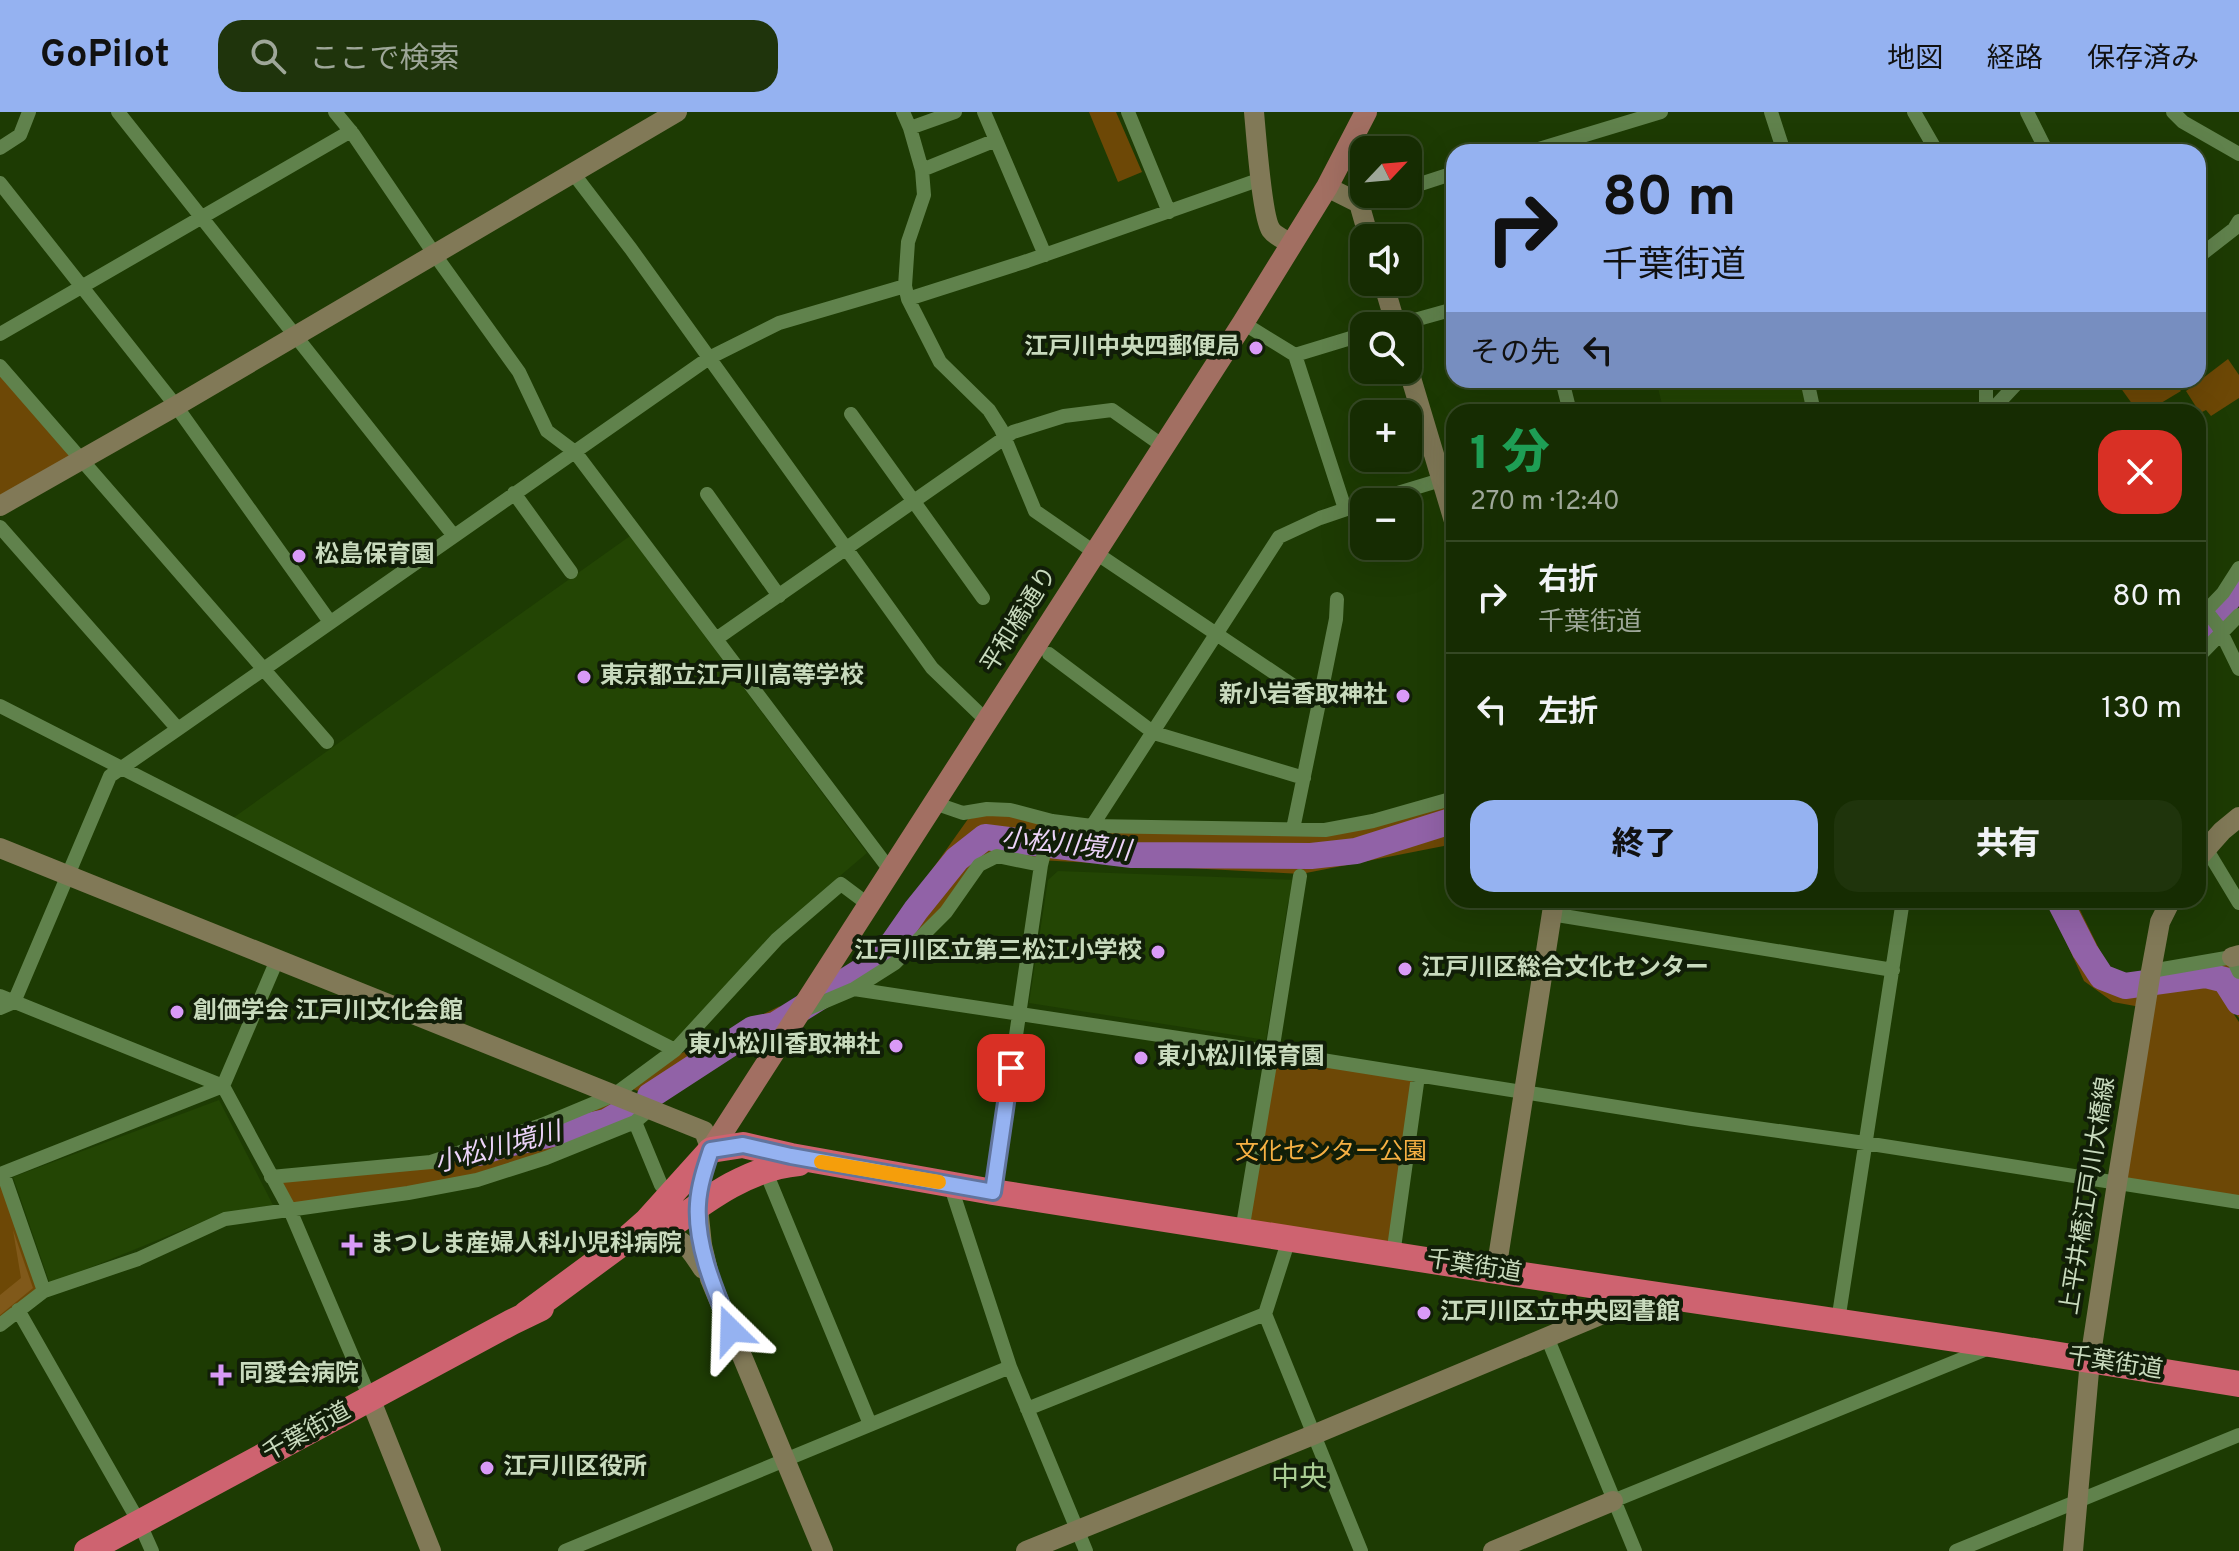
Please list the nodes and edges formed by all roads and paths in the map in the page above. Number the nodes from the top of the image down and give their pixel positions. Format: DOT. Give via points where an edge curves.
graph roads {
  1 [pos="29,112"];
  2 [pos="118,112"];
  3 [pos="335,112"];
  4 [pos="677,112"];
  5 [pos="903,112"];
  6 [pos="955,112"];
  7 [pos="984,112"];
  8 [pos="1128,112"];
  9 [pos="1254,112"];
  10 [pos="1366,112"];
  11 [pos="1661,112"];
  12 [pos="1771,112"];
  13 [pos="1914,112"];
  14 [pos="2027,112"];
  15 [pos="2173,112"];
  16 [pos="1615,119"];
  17 [pos="910,128"];
  18 [pos="351,131"];
  19 [pos="996,140"];
  20 [pos="1550,144"];
  21 [pos="1781,144"];
  22 [pos="1932,144"];
  23 [pos="2043,144"];
  24 [pos="0,148"];
  25 [pos="2239,154"];
  26 [pos="922,170"];
  27 [pos="573,173"];
  28 [pos="1446,176"];
  29 [pos="1261,179"];
  30 [pos="0,183"];
  31 [pos="1422,183"];
  32 [pos="1327,187"];
  33 [pos="1350,198"];
  34 [pos="1169,212"];
  35 [pos="201,217"];
  36 [pos="2239,221"];
  37 [pos="1292,244"];
  38 [pos="2206,251"];
  39 [pos="435,255"];
  40 [pos="1045,255"];
  41 [pos="82,286"];
  42 [pos="907,292"];
  43 [pos="1446,311"];
  44 [pos="1422,318"];
  45 [pos="1243,323"];
  46 [pos="0,334"];
  47 [pos="295,335"];
  48 [pos="1350,338"];
  49 [pos="1295,355"];
  50 [pos="709,358"];
  51 [pos="0,366"];
  52 [pos="1414,384"];
  53 [pos="2012,388"];
  54 [pos="1996,404"];
  55 [pos="176,406"];
  56 [pos="851,414"];
  57 [pos="1004,436"];
  58 [pos="1163,446"];
  59 [pos="575,452"];
  60 [pos="81,459"];
  61 [pos="1446,475"];
  62 [pos="1446,478"];
  63 [pos="1415,488"];
  64 [pos="514,493"];
  65 [pos="707,494"];
  66 [pos="913,501"];
  67 [pos="0,506"];
  68 [pos="1350,508"];
  69 [pos="1345,509"];
  70 [pos="0,527"];
  71 [pos="454,536"];
  72 [pos="846,549"];
  73 [pos="1094,552"];
  74 [pos="2239,568"];
  75 [pos="571,572"];
  76 [pos="779,596"];
  77 [pos="983,598"];
  78 [pos="1337,599"];
  79 [pos="2206,612"];
  80 [pos="2239,615"];
  81 [pos="2206,619"];
  82 [pos="330,622"];
  83 [pos="2220,630"];
  84 [pos="1216,634"];
  85 [pos="716,639"];
  86 [pos="2206,647"];
  87 [pos="1049,654"];
  88 [pos="264,669"];
  89 [pos="2239,669"];
  90 [pos="1319,703"];
  91 [pos="0,706"];
  92 [pos="987,721"];
  93 [pos="178,729"];
  94 [pos="1154,733"];
  95 [pos="327,742"];
  96 [pos="119,767"];
  97 [pos="1304,778"];
  98 [pos="1446,800"];
  99 [pos="934,803"];
  100 [pos="2239,817"];
  101 [pos="1051,826"];
  102 [pos="1092,826"];
  103 [pos="1293,829"];
  104 [pos="2206,843"];
  105 [pos="0,848"];
  106 [pos="2206,854"];
  107 [pos="1042,861"];
  108 [pos="890,870"];
  109 [pos="69,875"];
  110 [pos="1300,876"];
  111 [pos="2239,903"];
  112 [pos="869,905"];
  113 [pos="1552,908"];
  114 [pos="1557,908"];
  115 [pos="1902,908"];
  116 [pos="2167,908"];
  117 [pos="277,960"];
  118 [pos="2237,961"];
  119 [pos="1893,970"];
  120 [pos="2149,979"];
  121 [pos="854,989"];
  122 [pos="5,1002"];
  123 [pos="802,1011"];
  124 [pos="1019,1012"];
  125 [pos="675,1050"];
  126 [pos="1272,1052"];
  127 [pos="1418,1076"];
  128 [pos="223,1086"];
  129 [pos="1524,1091"];
  130 [pos="614,1095"];
  131 [pos="642,1116"];
  132 [pos="1865,1143"];
  133 [pos="711,1150"];
  134 [pos="841,1165"];
  135 [pos="765,1170"];
  136 [pos="1,1171"];
  137 [pos="702,1176"];
  138 [pos="271,1177"];
  139 [pos="2117,1183"];
  140 [pos="950,1184"];
  141 [pos="674,1192"];
  142 [pos="993,1192"];
  143 [pos="2239,1202"];
  144 [pos="698,1207"];
  145 [pos="290,1210"];
  146 [pos="1242,1231"];
  147 [pos="1289,1239"];
  148 [pos="651,1240"];
  149 [pos="1393,1255"];
  150 [pos="1496,1271"];
  151 [pos="710,1279"];
  152 [pos="1624,1290"];
  153 [pos="44,1291"];
  154 [pos="18,1310"];
  155 [pos="526,1314"];
  156 [pos="1265,1314"];
  157 [pos="1838,1321"];
  158 [pos="0,1325"];
  159 [pos="1547,1337"];
  160 [pos="1996,1345"];
  161 [pos="2090,1360"];
  162 [pos="1010,1367"];
  163 [pos="2239,1384"];
  164 [pos="370,1398"];
  165 [pos="1027,1409"];
  166 [pos="870,1424"];
  167 [pos="1313,1435"];
  168 [pos="2239,1435"];
  169 [pos="785,1459"];
  170 [pos="1613,1501"];
  171 [pos="2076,1501"];
  172 [pos="139,1522"];
  173 [pos="1078,1530"];
  174 [pos="1497,1550"];
  175 [pos="87,1551"];
  176 [pos="152,1551"];
  177 [pos="431,1551"];
  178 [pos="565,1551"];
  179 [pos="823,1551"];
  180 [pos="1026,1551"];
  181 [pos="1086,1551"];
  182 [pos="1361,1551"];
  183 [pos="1635,1551"];
  184 [pos="1956,1551"];
  185 [pos="2073,1551"];
  1 -- 24 [label="street" via="20,135"];
  2 -- 35 [label="street"];
  3 -- 18 [label="street"];
  4 -- 27 [label="street"];
  5 -- 17 [label="street"];
  6 -- 17 [label="street"];
  7 -- 19 [label="street"];
  8 -- 34 [label="street"];
  9 -- 29 [label="street"];
  10 -- 32 [label="main road, 平和橋通り"];
  11 -- 16 [label="street"];
  12 -- 21 [label="street"];
  13 -- 22 [label="street"];
  14 -- 23 [label="street"];
  15 -- 25 [label="street"];
  16 -- 20 [label="street"];
  17 -- 26 [label="street"];
  18 -- 35 [label="street"];
  18 -- 39 [label="street"];
  19 -- 26 [label="street"];
  19 -- 40 [label="street"];
  26 -- 42 [label="street" via="924,195 908,242"];
  27 -- 39 [label="street"];
  27 -- 50 [label="street"];
  28 -- 31 [label="street"];
  29 -- 34 [label="street"];
  29 -- 37 [label="street" via="1271,231"];
  30 -- 41 [label="street"];
  32 -- 33 [label="street"];
  32 -- 37 [label="main road, 平和橋通り"];
  34 -- 40 [label="street"];
  35 -- 41 [label="street"];
  35 -- 47 [label="street"];
  36 -- 38 [label="street"];
  37 -- 45 [label="main road, 平和橋通り"];
  39 -- 47 [label="street"];
  39 -- 59 [label="street" via="519,372 547,431"];
  40 -- 42 [label="street"];
  41 -- 46 [label="street"];
  41 -- 55 [label="street"];
  42 -- 50 [label="street" via="779,323"];
  42 -- 57 [label="street" via="940,362 989,410"];
  43 -- 44 [label="street"];
  45 -- 49 [label="street"];
  45 -- 58 [label="main road, 平和橋通り"];
  47 -- 55 [label="street"];
  47 -- 71 [label="street"];
  48 -- 49 [label="street"];
  49 -- 69 [label="street"];
  50 -- 59 [label="street"];
  50 -- 72 [label="street"];
  51 -- 60 [label="street"];
  52 -- 61 [label="street"];
  53 -- 54 [label="street"];
  55 -- 60 [label="street"];
  55 -- 82 [label="street"];
  56 -- 66 [label="street"];
  57 -- 58 [label="street" via="1064,416 1112,410"];
  57 -- 66 [label="street"];
  57 -- 73 [label="street" via="1035,511"];
  58 -- 73 [label="main road, 平和橋通り"];
  59 -- 64 [label="street"];
  59 -- 85 [label="street"];
  60 -- 67 [label="street"];
  60 -- 88 [label="street"];
  62 -- 63 [label="street"];
  64 -- 71 [label="street"];
  64 -- 75 [label="street"];
  65 -- 76 [label="street"];
  66 -- 72 [label="street"];
  66 -- 77 [label="street"];
  68 -- 69 [label="street"];
  69 -- 84 [label="street" via="1279,537"];
  70 -- 93 [label="street"];
  71 -- 82 [label="street"];
  72 -- 76 [label="street"];
  72 -- 92 [label="street" via="932,668"];
  73 -- 84 [label="street"];
  73 -- 92 [label="main road, 平和橋通り"];
  74 -- 79 [label="street"];
  76 -- 85 [label="street"];
  78 -- 90 [label="street"];
  80 -- 83 [label="street"];
  81 -- 83 [label="street"];
  82 -- 88 [label="street"];
  83 -- 86 [label="street"];
  83 -- 89 [label="street"];
  84 -- 90 [label="street"];
  84 -- 94 [label="street"];
  85 -- 108 [label="street"];
  87 -- 94 [label="street"];
  88 -- 93 [label="street"];
  88 -- 95 [label="street"];
  90 -- 97 [label="street"];
  91 -- 96 [label="street"];
  92 -- 99 [label="main road, 平和橋通り"];
  93 -- 96 [label="street"];
  94 -- 97 [label="street"];
  94 -- 102 [label="street"];
  96 -- 109 [label="street" via="110,776"];
  96 -- 125 [label="street"];
  97 -- 103 [label="street"];
  98 -- 103 [label="street" via="1325,830"];
  99 -- 101 [label="street" via="963,813 1010,810"];
  99 -- 108 [label="main road, 平和橋通り"];
  100 -- 104 [label="street"];
  101 -- 102 [label="street"];
  101 -- 107 [label="street"];
  102 -- 103 [label="street"];
  105 -- 109 [label="street"];
  106 -- 111 [label="street"];
  107 -- 121 [label="street" via="997,856 979,865 946,912 895,963"];
  107 -- 124 [label="street"];
  108 -- 112 [label="main road, 平和橋通り"];
  109 -- 117 [label="street"];
  109 -- 122 [label="street"];
  110 -- 126 [label="street"];
  112 -- 123 [label="main road, 平和橋通り"];
  112 -- 125 [label="street" via="841,884 777,939"];
  113 -- 129 [label="street"];
  114 -- 119 [label="street"];
  115 -- 119 [label="street"];
  116 -- 120 [label="street, 上平井橋江戸川大橋線"];
  117 -- 128 [label="street"];
  117 -- 130 [label="street"];
  118 -- 120 [label="street"];
  119 -- 132 [label="street"];
  120 -- 139 [label="street, 上平井橋江戸川大橋線"];
  121 -- 123 [label="street"];
  121 -- 124 [label="street"];
  122 -- 128 [label="street"];
  123 -- 133 [label="main road, 平和橋通り"];
  124 -- 126 [label="street"];
  124 -- 142 [label="street"];
  125 -- 130 [label="street"];
  126 -- 127 [label="street"];
  126 -- 146 [label="street"];
  127 -- 129 [label="street"];
  127 -- 149 [label="street"];
  128 -- 136 [label="street"];
  128 -- 138 [label="street"];
  129 -- 132 [label="street"];
  129 -- 150 [label="street"];
  130 -- 131 [label="street"];
  130 -- 138 [label="street" via="431,1162"];
  131 -- 133 [label="street" via="704,1131"];
  131 -- 141 [label="street" via="661,1185"];
  131 -- 145 [label="street" via="546,1158 477,1180"];
  132 -- 139 [label="street"];
  132 -- 157 [label="street"];
  133 -- 134 [label="highway, 千葉街道" via="743,1145"];
  133 -- 137 [label="highway, 千葉街道"];
  133 -- 141 [label="highway, 千葉街道"];
  134 -- 135 [label="highway" via="795,1164"];
  134 -- 140 [label="highway, 千葉街道"];
  135 -- 144 [label="highway"];
  135 -- 166 [label="street"];
  136 -- 153 [label="street"];
  137 -- 144 [label="street"];
  137 -- 148 [label="highway, 千葉街道"];
  138 -- 145 [label="street"];
  139 -- 143 [label="street"];
  139 -- 161 [label="street, 上平井橋江戸川大橋線"];
  140 -- 142 [label="highway, 千葉街道"];
  140 -- 162 [label="street"];
  141 -- 155 [label="highway, 千葉街道" via="621,1244"];
  142 -- 146 [label="highway, 千葉街道"];
  144 -- 148 [label="highway"];
  144 -- 151 [label="street"];
  145 -- 153 [label="street" via="225,1219 138,1259"];
  145 -- 164 [label="street"];
  146 -- 147 [label="highway, 千葉街道"];
  147 -- 149 [label="highway, 千葉街道"];
  147 -- 156 [label="street"];
  148 -- 151 [label="street" via="668,1237 685,1243"];
  148 -- 155 [label="highway, 千葉街道" via="590,1285"];
  149 -- 150 [label="highway, 千葉街道"];
  150 -- 152 [label="highway, 千葉街道"];
  151 -- 169 [label="street"];
  152 -- 157 [label="highway, 千葉街道"];
  152 -- 159 [label="street" via="1617,1308"];
  153 -- 154 [label="street"];
  154 -- 158 [label="street"];
  154 -- 172 [label="street"];
  155 -- 164 [label="highway, 千葉街道"];
  156 -- 165 [label="street"];
  156 -- 167 [label="street"];
  157 -- 160 [label="highway, 千葉街道"];
  159 -- 167 [label="street"];
  159 -- 170 [label="street"];
  160 -- 161 [label="highway, 千葉街道"];
  160 -- 170 [label="street"];
  161 -- 163 [label="highway, 千葉街道"];
  161 -- 171 [label="street, 上平井橋江戸川大橋線"];
  162 -- 165 [label="street"];
  162 -- 166 [label="street"];
  164 -- 172 [label="highway, 千葉街道"];
  164 -- 177 [label="street"];
  165 -- 173 [label="street"];
  166 -- 169 [label="street"];
  167 -- 173 [label="street"];
  167 -- 182 [label="street"];
  168 -- 171 [label="street"];
  169 -- 178 [label="street"];
  169 -- 179 [label="street"];
  170 -- 174 [label="street"];
  170 -- 183 [label="street"];
  171 -- 184 [label="street"];
  171 -- 185 [label="street, 上平井橋江戸川大橋線"];
  172 -- 175 [label="highway, 千葉街道"];
  172 -- 176 [label="street"];
  173 -- 180 [label="street"];
  173 -- 181 [label="street"];
}
